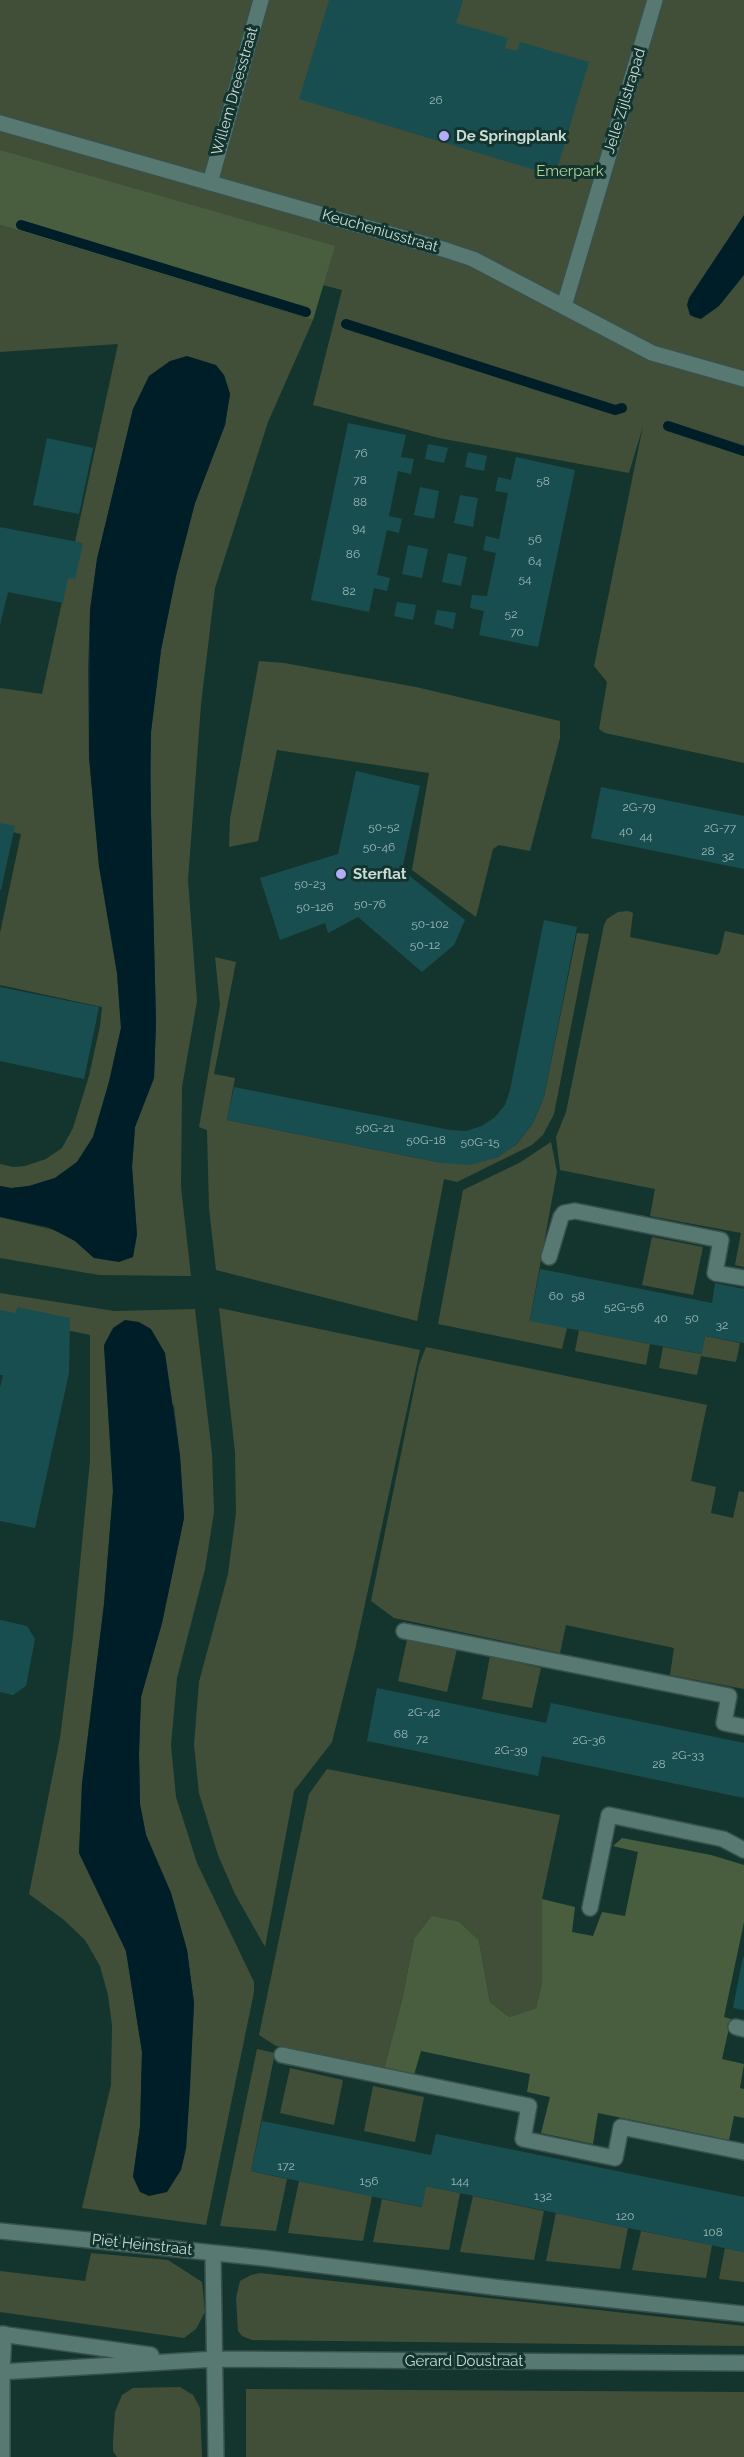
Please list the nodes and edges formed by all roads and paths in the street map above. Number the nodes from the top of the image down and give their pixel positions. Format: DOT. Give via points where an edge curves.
graph roads {
  1 [pos="261,0"];
  2 [pos="655,0"];
  3 [pos="0,123"];
  4 [pos="210,183"];
  5 [pos="564,306"];
  6 [pos="744,379"];
  7 [pos="549,1257"];
  8 [pos="744,1278"];
  9 [pos="404,1631"];
  10 [pos="744,1727"];
  11 [pos="744,1850"];
  12 [pos="590,1908"];
  13 [pos="282,2055"];
  14 [pos="744,2152"];
  15 [pos="0,2230"];
  16 [pos="213,2253"];
  17 [pos="744,2314"];
  18 [pos="2,2334"];
  19 [pos="216,2359"];
  20 [pos="184,2360"];
  21 [pos="744,2363"];
  22 [pos="1,2371"];
  23 [pos="2,2457"];
  24 [pos="216,2457"];
  1 -- 4 [label="street, Willem Dreesstraat"];
  2 -- 5 [label="street, Jelle Zijlstrapad"];
  3 -- 4 [label="street, Keucheniusstraat"];
  4 -- 5 [label="street, Keucheniusstraat" via="464,256"];
  5 -- 6 [label="street, Keucheniusstraat" via="652,352"];
  7 -- 8 [label="street" via="561,1217 575,1211 721,1240 715,1273"];
  9 -- 10 [label="street" via="729,1696 724,1723"];
  11 -- 12 [label="street" via="723,1839 609,1815"];
  13 -- 14 [label="street" via="530,2106 523,2139 580,2151 615,2158 621,2127"];
  15 -- 16 [label="street, Piet Heinstraat"];
  16 -- 17 [label="street"];
  16 -- 19 [label="street, Piet Heinstraat"];
  18 -- 20 [label="street, Gerard Doustraat"];
  18 -- 22 [label="street"];
  19 -- 20 [label="street, Gerard Doustraat"];
  19 -- 21 [label="street, Gerard Doustraat"];
  19 -- 24 [label="street, Piet Heinstraat"];
  20 -- 22 [label="street, Gerard Doustraat"];
  22 -- 23 [label="street"];
}
